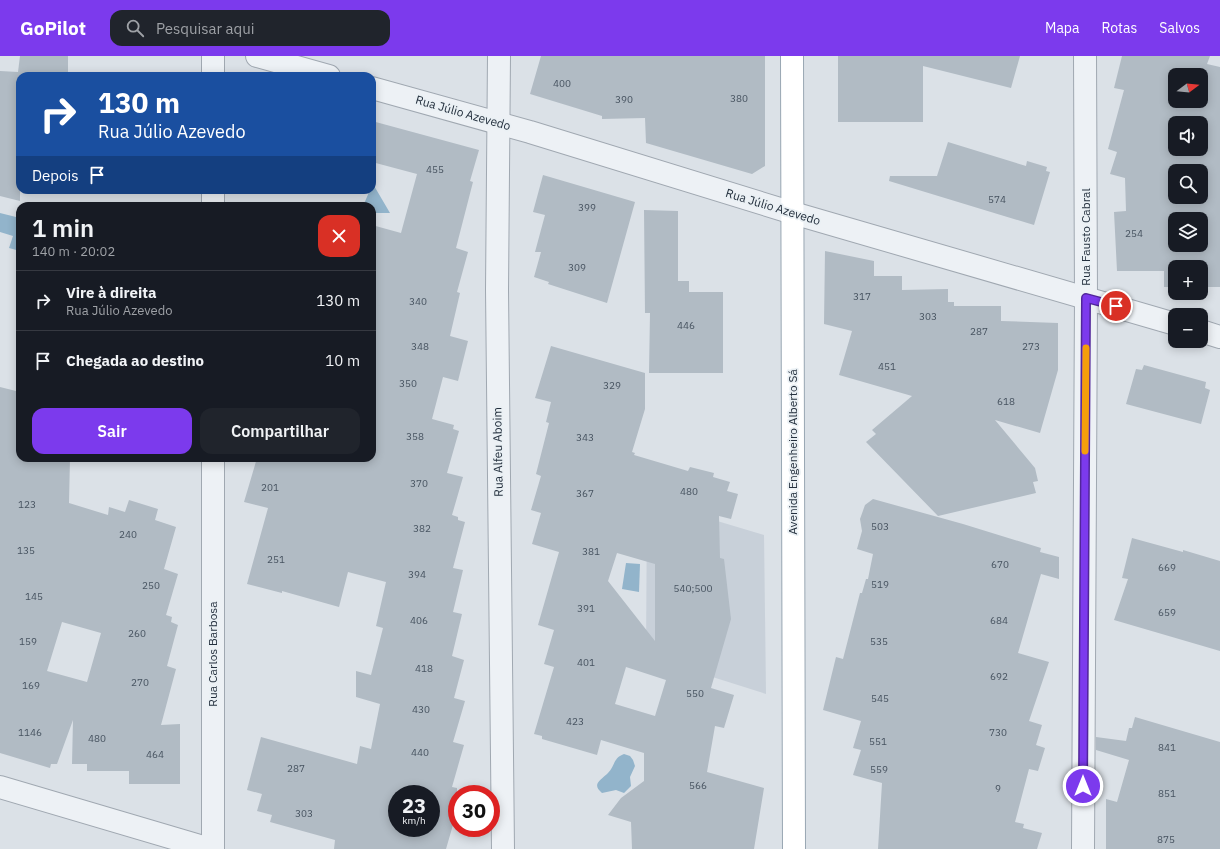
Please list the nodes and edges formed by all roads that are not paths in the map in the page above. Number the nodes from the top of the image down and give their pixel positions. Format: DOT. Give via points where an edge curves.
graph roads {
  1 [pos="213,56"];
  2 [pos="257,56"];
  3 [pos="499,56"];
  4 [pos="792,56"];
  5 [pos="1085,56"];
  6 [pos="214,72"];
  7 [pos="315,72"];
  8 [pos="376,89"];
  9 [pos="498,123"];
  10 [pos="793,213"];
  11 [pos="1086,298"];
  12 [pos="1168,322"];
  13 [pos="1208,333"];
  14 [pos="1220,337"];
  15 [pos="213,462"];
  16 [pos="0,787"];
  17 [pos="212,849"];
  18 [pos="502,849"];
  19 [pos="794,849"];
  20 [pos="1083,849"];
  1 -- 6 [label="street"];
  2 -- 7 [label="street"];
  3 -- 9 [label="street, Rua Alfeu Aboim"];
  4 -- 10 [label="main road, Avenida Engenheiro Alberto Sá"];
  5 -- 11 [label="street, Rua Fausto Cabral"];
  8 -- 9 [label="street, Rua Júlio Azevedo"];
  9 -- 10 [label="street, Rua Júlio Azevedo"];
  9 -- 18 [label="street, Rua Alfeu Aboim"];
  10 -- 11 [label="street, Rua Júlio Azevedo"];
  10 -- 19 [label="main road, Avenida Engenheiro Alberto Sá"];
  11 -- 12 [label="street, Rua Júlio Azevedo"];
  11 -- 20 [label="street, Rua Fausto Cabral"];
  13 -- 14 [label="street"];
  15 -- 17 [label="street, Rua Carlos Barbosa"];
  16 -- 17 [label="street"];
}
